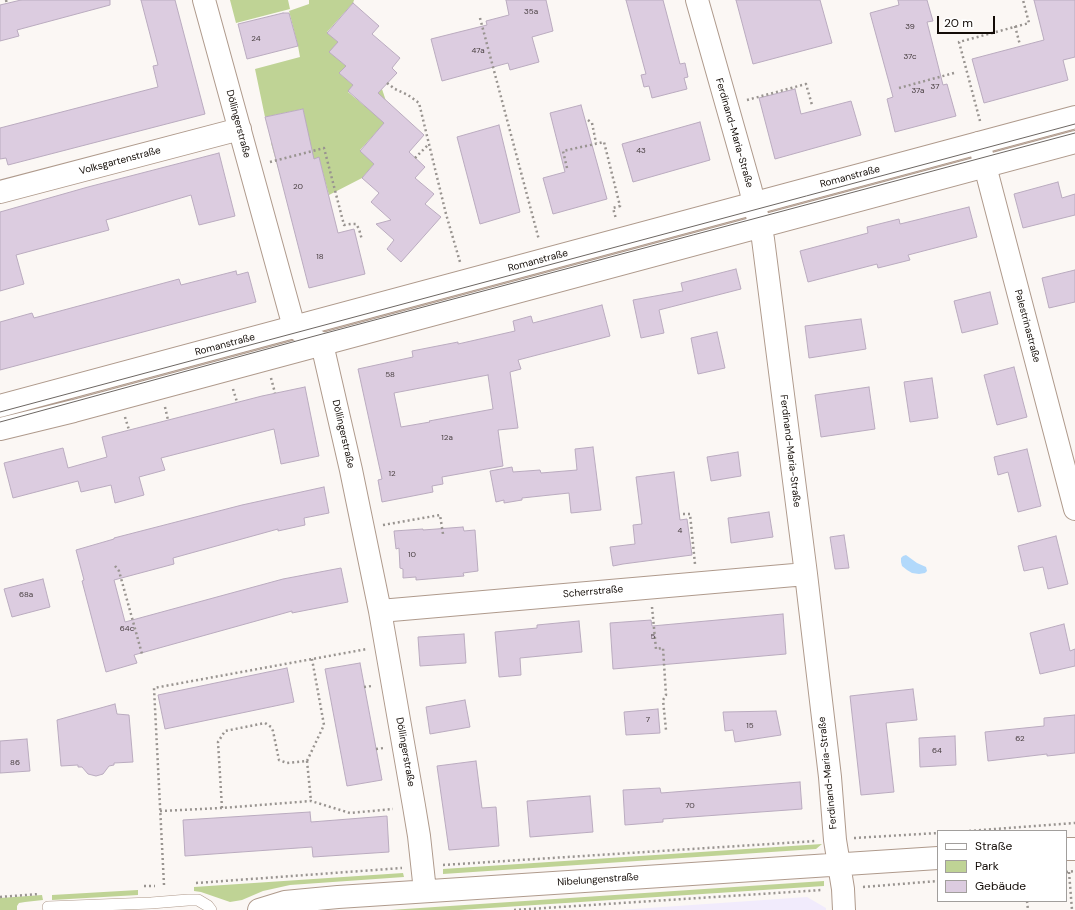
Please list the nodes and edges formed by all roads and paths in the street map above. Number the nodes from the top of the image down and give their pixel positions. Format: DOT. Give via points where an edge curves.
graph roads {
  1 [pos="6,0"];
  2 [pos="204,0"];
  3 [pos="697,0"];
  4 [pos="1024,0"];
  5 [pos="7,4"];
  6 [pos="480,18"];
  7 [pos="1015,26"];
  8 [pos="1020,45"];
  9 [pos="954,73"];
  10 [pos="387,83"];
  11 [pos="899,88"];
  12 [pos="727,105"];
  13 [pos="812,105"];
  14 [pos="1075,117"];
  15 [pos="588,120"];
  16 [pos="240,129"];
  17 [pos="982,142"];
  18 [pos="1075,142"];
  19 [pos="429,143"];
  20 [pos="596,143"];
  21 [pos="415,158"];
  22 [pos="985,166"];
  23 [pos="250,167"];
  24 [pos="567,168"];
  25 [pos="0,192"];
  26 [pos="754,203"];
  27 [pos="760,227"];
  28 [pos="621,239"];
  29 [pos="362,240"];
  30 [pos="544,260"];
  31 [pos="461,265"];
  32 [pos="294,327"];
  33 [pos="322,344"];
  34 [pos="270,372"];
  35 [pos="232,382"];
  36 [pos="275,393"];
  37 [pos="163,400"];
  38 [pos="237,402"];
  39 [pos="0,406"];
  40 [pos="124,411"];
  41 [pos="168,420"];
  42 [pos="0,429"];
  43 [pos="129,430"];
  44 [pos="1075,509"];
  45 [pos="683,514"];
  46 [pos="363,528"];
  47 [pos="443,534"];
  48 [pos="115,566"];
  49 [pos="806,574"];
  50 [pos="697,583"];
  51 [pos="650,587"];
  52 [pos="380,611"];
  53 [pos="386,645"];
  54 [pos="142,654"];
  55 [pos="312,659"];
  56 [pos="666,730"];
  57 [pos="307,761"];
  58 [pos="311,801"];
  59 [pos="414,806"];
  60 [pos="222,808"];
  61 [pos="160,811"];
  62 [pos="1075,823"];
  63 [pos="982,830"];
  64 [pos="937,833"];
  65 [pos="835,840"];
  66 [pos="937,858"];
  67 [pos="839,864"];
  68 [pos="423,867"];
  69 [pos="1075,871"];
  70 [pos="1067,872"];
  71 [pos="937,881"];
  72 [pos="195,883"];
  73 [pos="164,885"];
  74 [pos="172,885"];
  75 [pos="143,886"];
  76 [pos="843,888"];
  77 [pos="425,891"];
  78 [pos="39,894"];
  79 [pos="0,898"];
  80 [pos="48,908"];
  81 [pos="211,910"];
  82 [pos="259,910"];
  83 [pos="514,910"];
  84 [pos="844,910"];
  85 [pos="1072,910"];
  1 -- 5 [label="path"];
  2 -- 16 [label="street, Döllingerstraße"];
  3 -- 12 [label="street, Ferdinand-Maria-Straße"];
  4 -- 7 [label="path" via="1029,23"];
  6 -- 30 [label="path"];
  7 -- 8 [label="path"];
  7 -- 17 [label="path" via="959,42"];
  9 -- 11 [label="path"];
  10 -- 19 [label="path" via="419,103"];
  12 -- 13 [label="path" via="806,84"];
  12 -- 26 [label="street, Ferdinand-Maria-Straße"];
  14 -- 17 [label="street, Romanstraße"];
  15 -- 20 [label="path" via="592,123"];
  16 -- 23 [label="street, Döllingerstraße"];
  16 -- 25 [label="street, Volksgartenstraße"];
  17 -- 22 [label="street, Palestrinastraße"];
  17 -- 26 [label="street, Romanstraße"];
  18 -- 22 [label="street"];
  19 -- 21 [label="path"];
  19 -- 31 [label="path"];
  20 -- 24 [label="path" via="563,151"];
  20 -- 28 [label="path" via="604,142 620,206 613,208"];
  22 -- 27 [label="street"];
  22 -- 44 [label="street, Palestrinastraße"];
  23 -- 29 [label="path" via="324,148 344,225 356,224"];
  23 -- 32 [label="street, Döllingerstraße"];
  26 -- 27 [label="street, Ferdinand-Maria-Straße"];
  26 -- 28 [label="street, Romanstraße"];
  27 -- 33 [label="street"];
  27 -- 49 [label="street, Ferdinand-Maria-Straße"];
  28 -- 30 [label="street, Romanstraße"];
  30 -- 32 [label="street, Romanstraße"];
  32 -- 33 [label="street"];
  32 -- 39 [label="street, Romanstraße"];
  33 -- 42 [label="street"];
  33 -- 46 [label="street, Döllingerstraße"];
  34 -- 36 [label="path"];
  35 -- 38 [label="path"];
  37 -- 41 [label="path"];
  40 -- 43 [label="path"];
  45 -- 50 [label="path" via="690,514"];
  46 -- 47 [label="path" via="440,515"];
  46 -- 52 [label="street, Döllingerstraße"];
  48 -- 54 [label="path" via="119,571"];
  49 -- 50 [label="street, Scherrstraße"];
  49 -- 65 [label="street, Ferdinand-Maria-Straße"];
  50 -- 51 [label="street, Scherrstraße"];
  51 -- 52 [label="street, Scherrstraße"];
  51 -- 56 [label="path" via="656,649 663,648"];
  52 -- 53 [label="street, Döllingerstraße"];
  53 -- 55 [label="path"];
  53 -- 59 [label="street, Döllingerstraße"];
  55 -- 57 [label="path" via="324,725"];
  55 -- 61 [label="path" via="154,688"];
  57 -- 58 [label="path"];
  57 -- 60 [label="path" via="287,763 279,760 273,731 265,724 225,731 218,742"];
  58 -- 59 [label="path" via="350,814"];
  58 -- 60 [label="path"];
  59 -- 68 [label="street, Döllingerstraße"];
  60 -- 61 [label="path"];
  61 -- 73 [label="path"];
  62 -- 63 [label="path"];
  64 -- 65 [label="path"];
  65 -- 67 [label="street, Ferdinand-Maria-Straße"];
  65 -- 68 [label="path"];
  66 -- 67 [label="street, Nibelungenstraße"];
  67 -- 76 [label="street, Ferdinand-Maria-Straße"];
  67 -- 77 [label="street, Nibelungenstraße"];
  68 -- 72 [label="path"];
  68 -- 77 [label="street, Döllingerstraße"];
  69 -- 70 [label="path"];
  70 -- 85 [label="path"];
  71 -- 76 [label="path"];
  73 -- 74 [label="path"];
  73 -- 75 [label="path"];
  76 -- 83 [label="path"];
  76 -- 84 [label="street, Ferdinand-Maria-Straße"];
  77 -- 82 [label="street, Nibelungenstraße" via="318,898 285,902"];
  78 -- 79 [label="path"];
  80 -- 81 [label="lane" via="198,900"];
}
